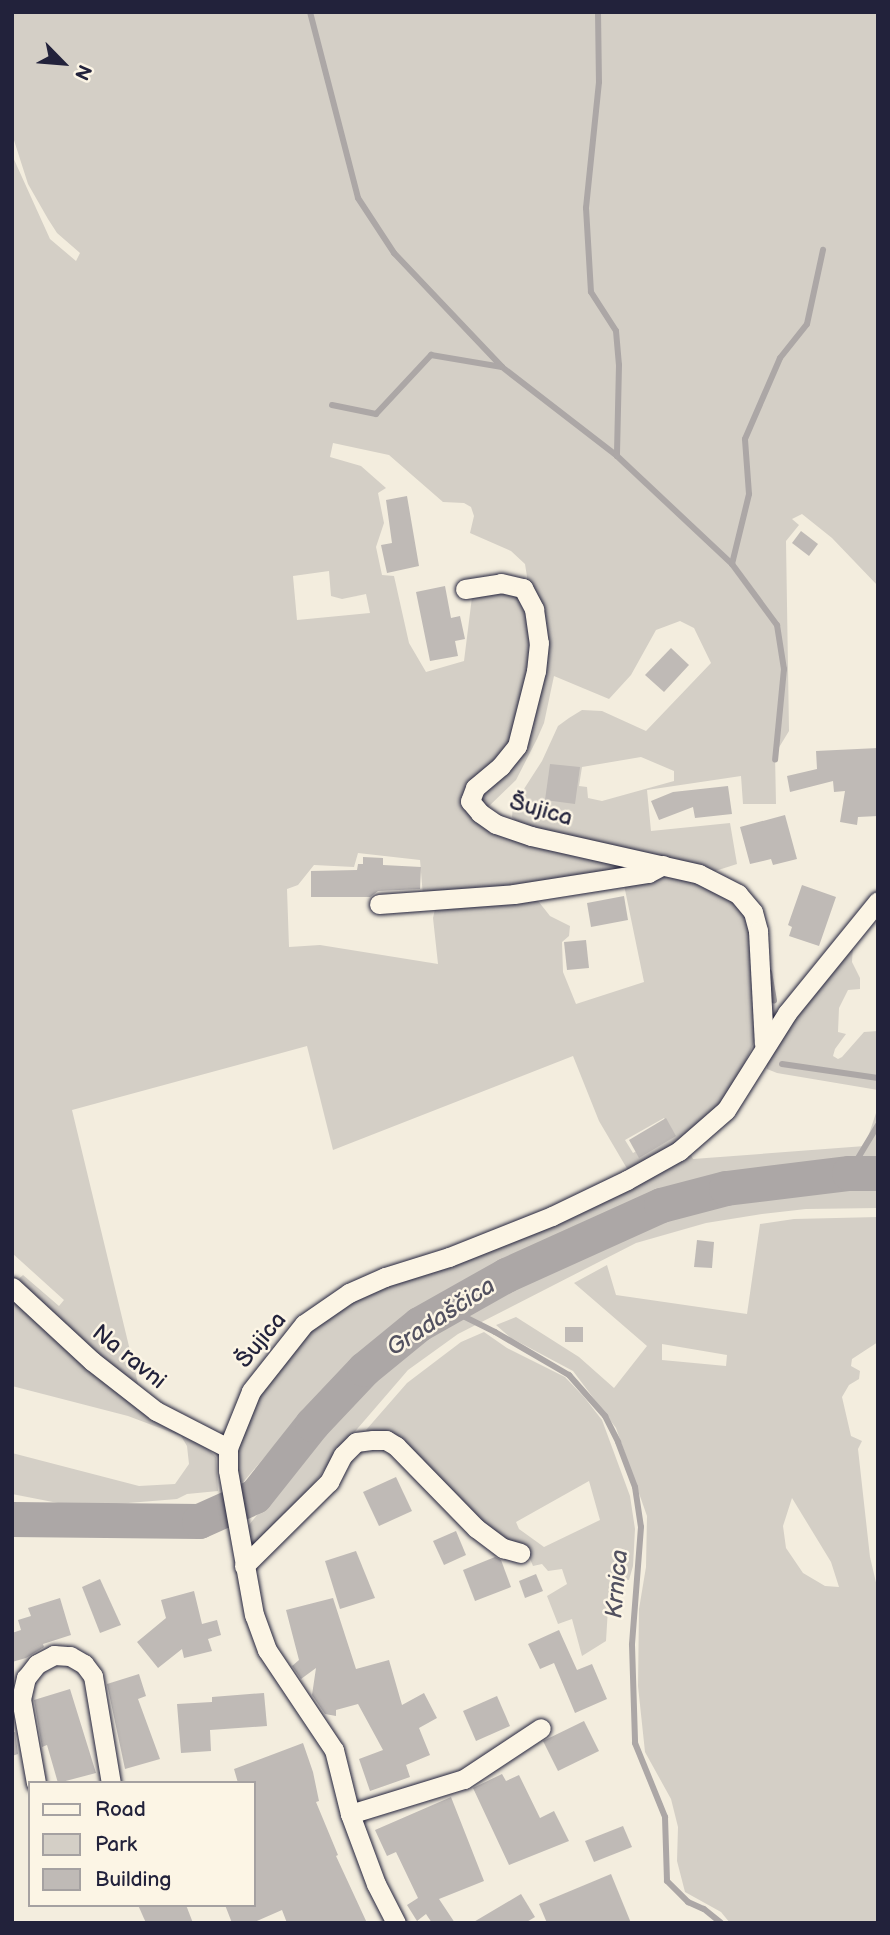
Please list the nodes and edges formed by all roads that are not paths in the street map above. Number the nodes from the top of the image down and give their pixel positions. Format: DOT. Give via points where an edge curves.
graph roads {
  1 [pos="465,589"];
  2 [pos="663,865"];
  3 [pos="878,901"];
  4 [pos="379,904"];
  5 [pos="764,1044"];
  6 [pos="12,1287"];
  7 [pos="228,1448"];
  8 [pos="520,1553"];
  9 [pos="244,1566"];
  10 [pos="17,1700"];
  11 [pos="541,1728"];
  12 [pos="36,1781"];
  13 [pos="111,1781"];
  14 [pos="350,1814"];
  15 [pos="396,1923"];
  1 -- 2 [label="street, Šujica" via="501,583 523,588 534,609 540,643 517,746 475,788 471,801 496,824 531,836"];
  2 -- 4 [label="street" via="648,873 514,894"];
  2 -- 5 [label="street, Šujica" via="716,880 738,894 752,912 760,948"];
  3 -- 5 [label="street, Šujica"];
  5 -- 7 [label="street, Šujica" via="726,1110 680,1151 552,1216 349,1293 304,1324 251,1391"];
  6 -- 7 [label="street, Na ravni" via="92,1361 156,1411"];
  7 -- 9 [label="street, Šujica"];
  8 -- 9 [label="street" via="503,1548 476,1528 396,1446 373,1440 356,1443 343,1455 329,1482"];
  9 -- 14 [label="street" via="267,1650 334,1750"];
  10 -- 12 [label="street"];
  10 -- 13 [label="street" via="37,1664 54,1655 70,1656 84,1664 93,1676"];
  11 -- 14 [label="street" via="464,1779"];
  14 -- 15 [label="street"];
}
